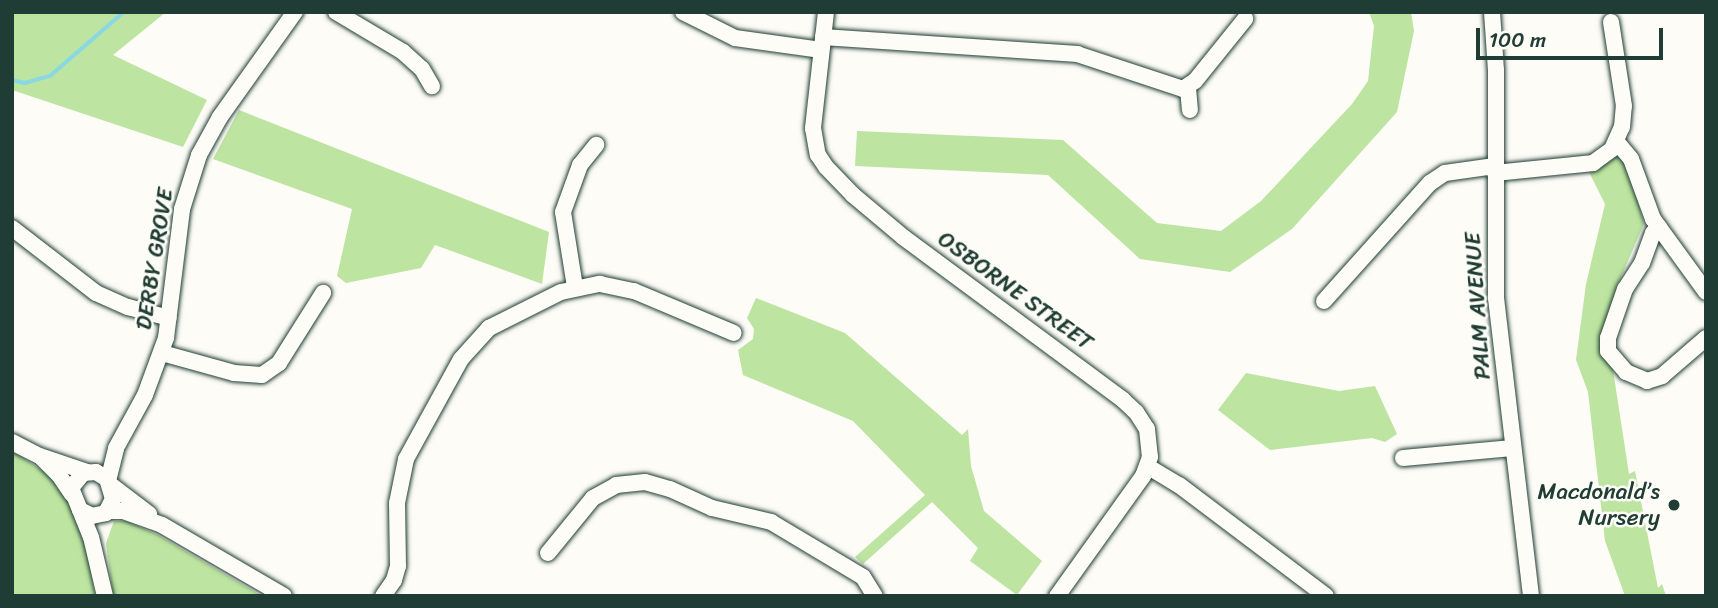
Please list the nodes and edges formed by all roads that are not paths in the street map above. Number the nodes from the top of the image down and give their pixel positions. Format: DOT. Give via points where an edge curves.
graph roads {
  1 [pos="295,12"];
  2 [pos="336,12"];
  3 [pos="683,12"];
  4 [pos="826,12"];
  5 [pos="1492,12"];
  6 [pos="1245,19"];
  7 [pos="1611,22"];
  8 [pos="822,43"];
  9 [pos="432,86"];
  10 [pos="1188,88"];
  11 [pos="1190,110"];
  12 [pos="1616,141"];
  13 [pos="596,145"];
  14 [pos="1495,170"];
  15 [pos="12,228"];
  16 [pos="1659,228"];
  17 [pos="575,287"];
  18 [pos="1706,292"];
  19 [pos="323,293"];
  20 [pos="1324,301"];
  21 [pos="169,318"];
  22 [pos="734,333"];
  23 [pos="1706,338"];
  24 [pos="162,353"];
  25 [pos="12,442"];
  26 [pos="116,448"];
  27 [pos="1513,448"];
  28 [pos="40,456"];
  29 [pos="1403,458"];
  30 [pos="1147,466"];
  31 [pos="89,472"];
  32 [pos="109,483"];
  33 [pos="72,494"];
  34 [pos="80,510"];
  35 [pos="107,512"];
  36 [pos="162,525"];
  37 [pos="548,552"];
  38 [pos="99,566"];
  39 [pos="105,596"];
  40 [pos="284,596"];
  41 [pos="383,596"];
  42 [pos="875,596"];
  43 [pos="1057,596"];
  44 [pos="1326,596"];
  45 [pos="1531,596"];
  1 -- 21 [label="street, DERBY GROVE" via="220,117 200,155 182,209"];
  2 -- 9 [label="street" via="403,52"];
  3 -- 8 [label="street" via="735,38"];
  4 -- 8 [label="street, OSBORNE STREET"];
  5 -- 14 [label="street, PALM AVENUE"];
  6 -- 10 [label="street"];
  7 -- 12 [label="street" via="1624,106"];
  8 -- 10 [label="street" via="1077,54 1167,86"];
  8 -- 30 [label="street, OSBORNE STREET" via="813,128 818,155 826,167 904,237 1130,405 1147,429"];
  10 -- 11 [label="street"];
  12 -- 14 [label="street" via="1600,161"];
  12 -- 16 [label="street" via="1631,159"];
  13 -- 17 [label="street" via="580,165 563,212"];
  14 -- 20 [label="street" via="1437,177"];
  14 -- 27 [label="street, PALM AVENUE" via="1496,298"];
  15 -- 21 [label="street" via="96,293"];
  16 -- 18 [label="street"];
  16 -- 23 [label="street" via="1625,289 1608,351 1626,372 1647,382 1662,376"];
  17 -- 22 [label="street" via="600,284 623,288"];
  17 -- 41 [label="street" via="489,328 461,359 402,470 397,503 398,566"];
  19 -- 24 [label="street" via="279,363 261,375 234,373"];
  21 -- 24 [label="street, DERBY GROVE"];
  24 -- 26 [label="street, DERBY GROVE"];
  25 -- 28 [label="street"];
  26 -- 31 [label="street, DERBY GROVE"];
  26 -- 32 [label="street, DERBY GROVE"];
  27 -- 29 [label="street"];
  27 -- 45 [label="street, PALM AVENUE"];
  28 -- 31 [label="street"];
  28 -- 33 [label="street"];
  30 -- 43 [label="street, OSBORNE STREET"];
  30 -- 44 [label="street"];
  31 -- 32 [label="street" via="103,475"];
  31 -- 33 [label="street" via="74,482"];
  32 -- 35 [label="street" via="113,499"];
  32 -- 36 [label="street"];
  33 -- 34 [label="street"];
  34 -- 35 [label="street" via="92,516"];
  34 -- 38 [label="street"];
  35 -- 36 [label="street" via="122,511"];
  35 -- 38 [label="street"];
  36 -- 40 [label="street"];
  37 -- 42 [label="street" via="593,498 616,485 645,482 712,508 771,522 863,577"];
  38 -- 39 [label="street"];
}
